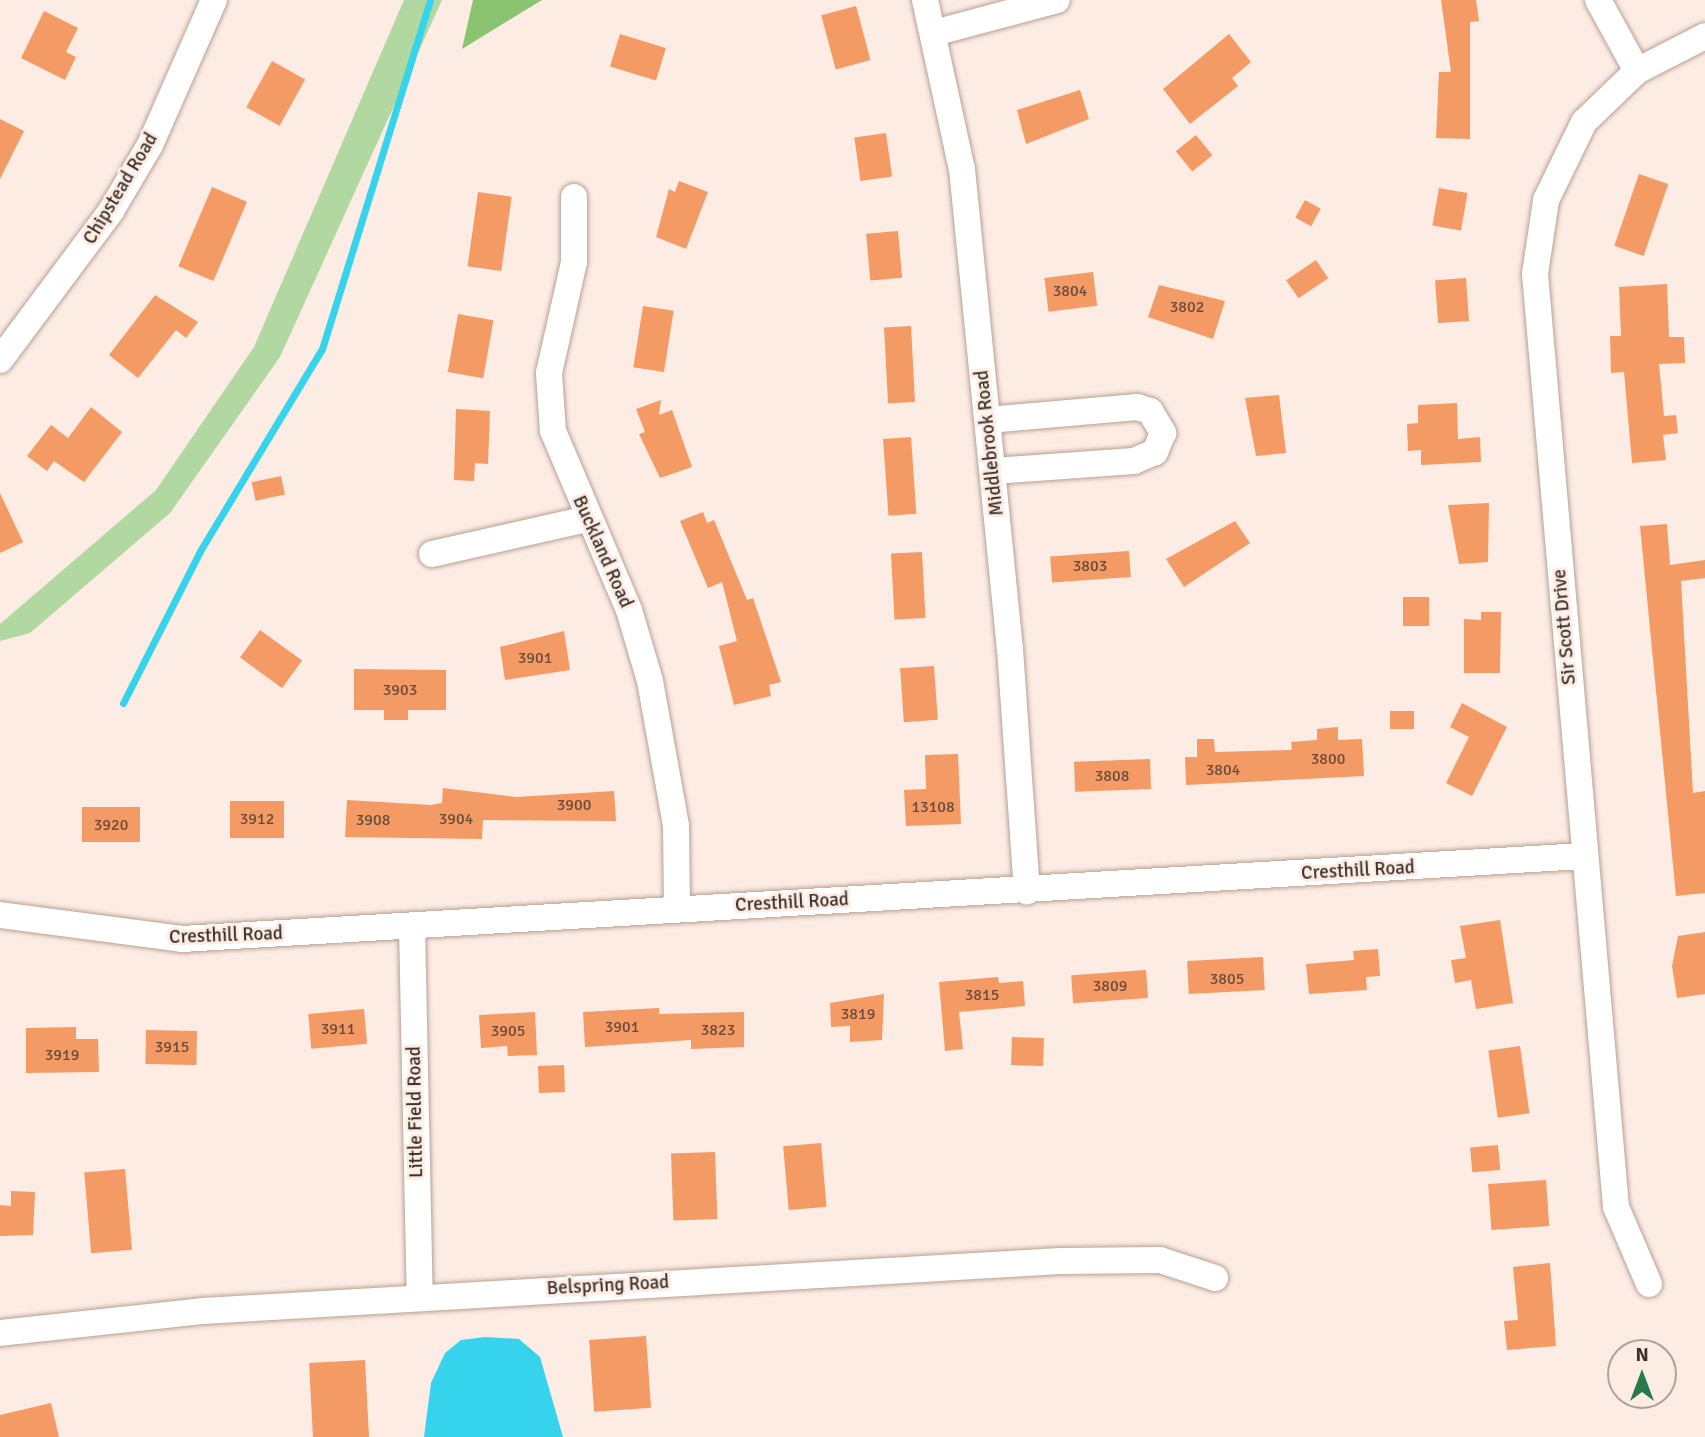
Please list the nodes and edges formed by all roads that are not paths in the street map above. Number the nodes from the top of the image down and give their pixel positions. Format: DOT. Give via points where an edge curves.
graph roads {
  1 [pos="214,0"];
  2 [pos="925,0"];
  3 [pos="1057,0"];
  4 [pos="1598,0"];
  5 [pos="934,33"];
  6 [pos="1705,36"];
  7 [pos="1637,71"];
  8 [pos="574,197"];
  9 [pos="0,360"];
  10 [pos="988,419"];
  11 [pos="993,471"];
  12 [pos="587,519"];
  13 [pos="432,554"];
  14 [pos="1585,856"];
  15 [pos="1027,891"];
  16 [pos="677,909"];
  17 [pos="0,915"];
  18 [pos="412,927"];
  19 [pos="1215,1278"];
  20 [pos="1649,1284"];
  21 [pos="420,1298"];
  22 [pos="0,1333"];
  1 -- 9 [label="street, Chipstead Road" via="150,145 111,211"];
  2 -- 5 [label="street, Middlebrook Road"];
  3 -- 5 [label="street"];
  4 -- 7 [label="street"];
  5 -- 10 [label="street, Middlebrook Road" via="962,169"];
  6 -- 7 [label="street, Sir Scott Drive"];
  7 -- 14 [label="street, Sir Scott Drive" via="1603,100 1566,152 1546,200 1536,261"];
  8 -- 12 [label="street, Buckland Road" via="574,262 549,395 563,467"];
  10 -- 11 [label="street, Middlebrook Road"];
  10 -- 11 [label="street" via="1137,407 1150,411 1163,433 1156,452 1145,458"];
  11 -- 15 [label="street, Middlebrook Road"];
  12 -- 13 [label="street"];
  12 -- 16 [label="street, Buckland Road" via="629,610 650,681 676,827"];
  14 -- 15 [label="street, Cresthill Road"];
  14 -- 20 [label="street, Sir Scott Drive" via="1617,1212"];
  15 -- 16 [label="street, Cresthill Road"];
  16 -- 18 [label="street, Cresthill Road"];
  17 -- 18 [label="street, Cresthill Road" via="110,934 182,939"];
  18 -- 21 [label="street, Little Field Road"];
  19 -- 21 [label="street, Belspring Road" via="1160,1260 1062,1261"];
  21 -- 22 [label="street, Belspring Road"];
}
